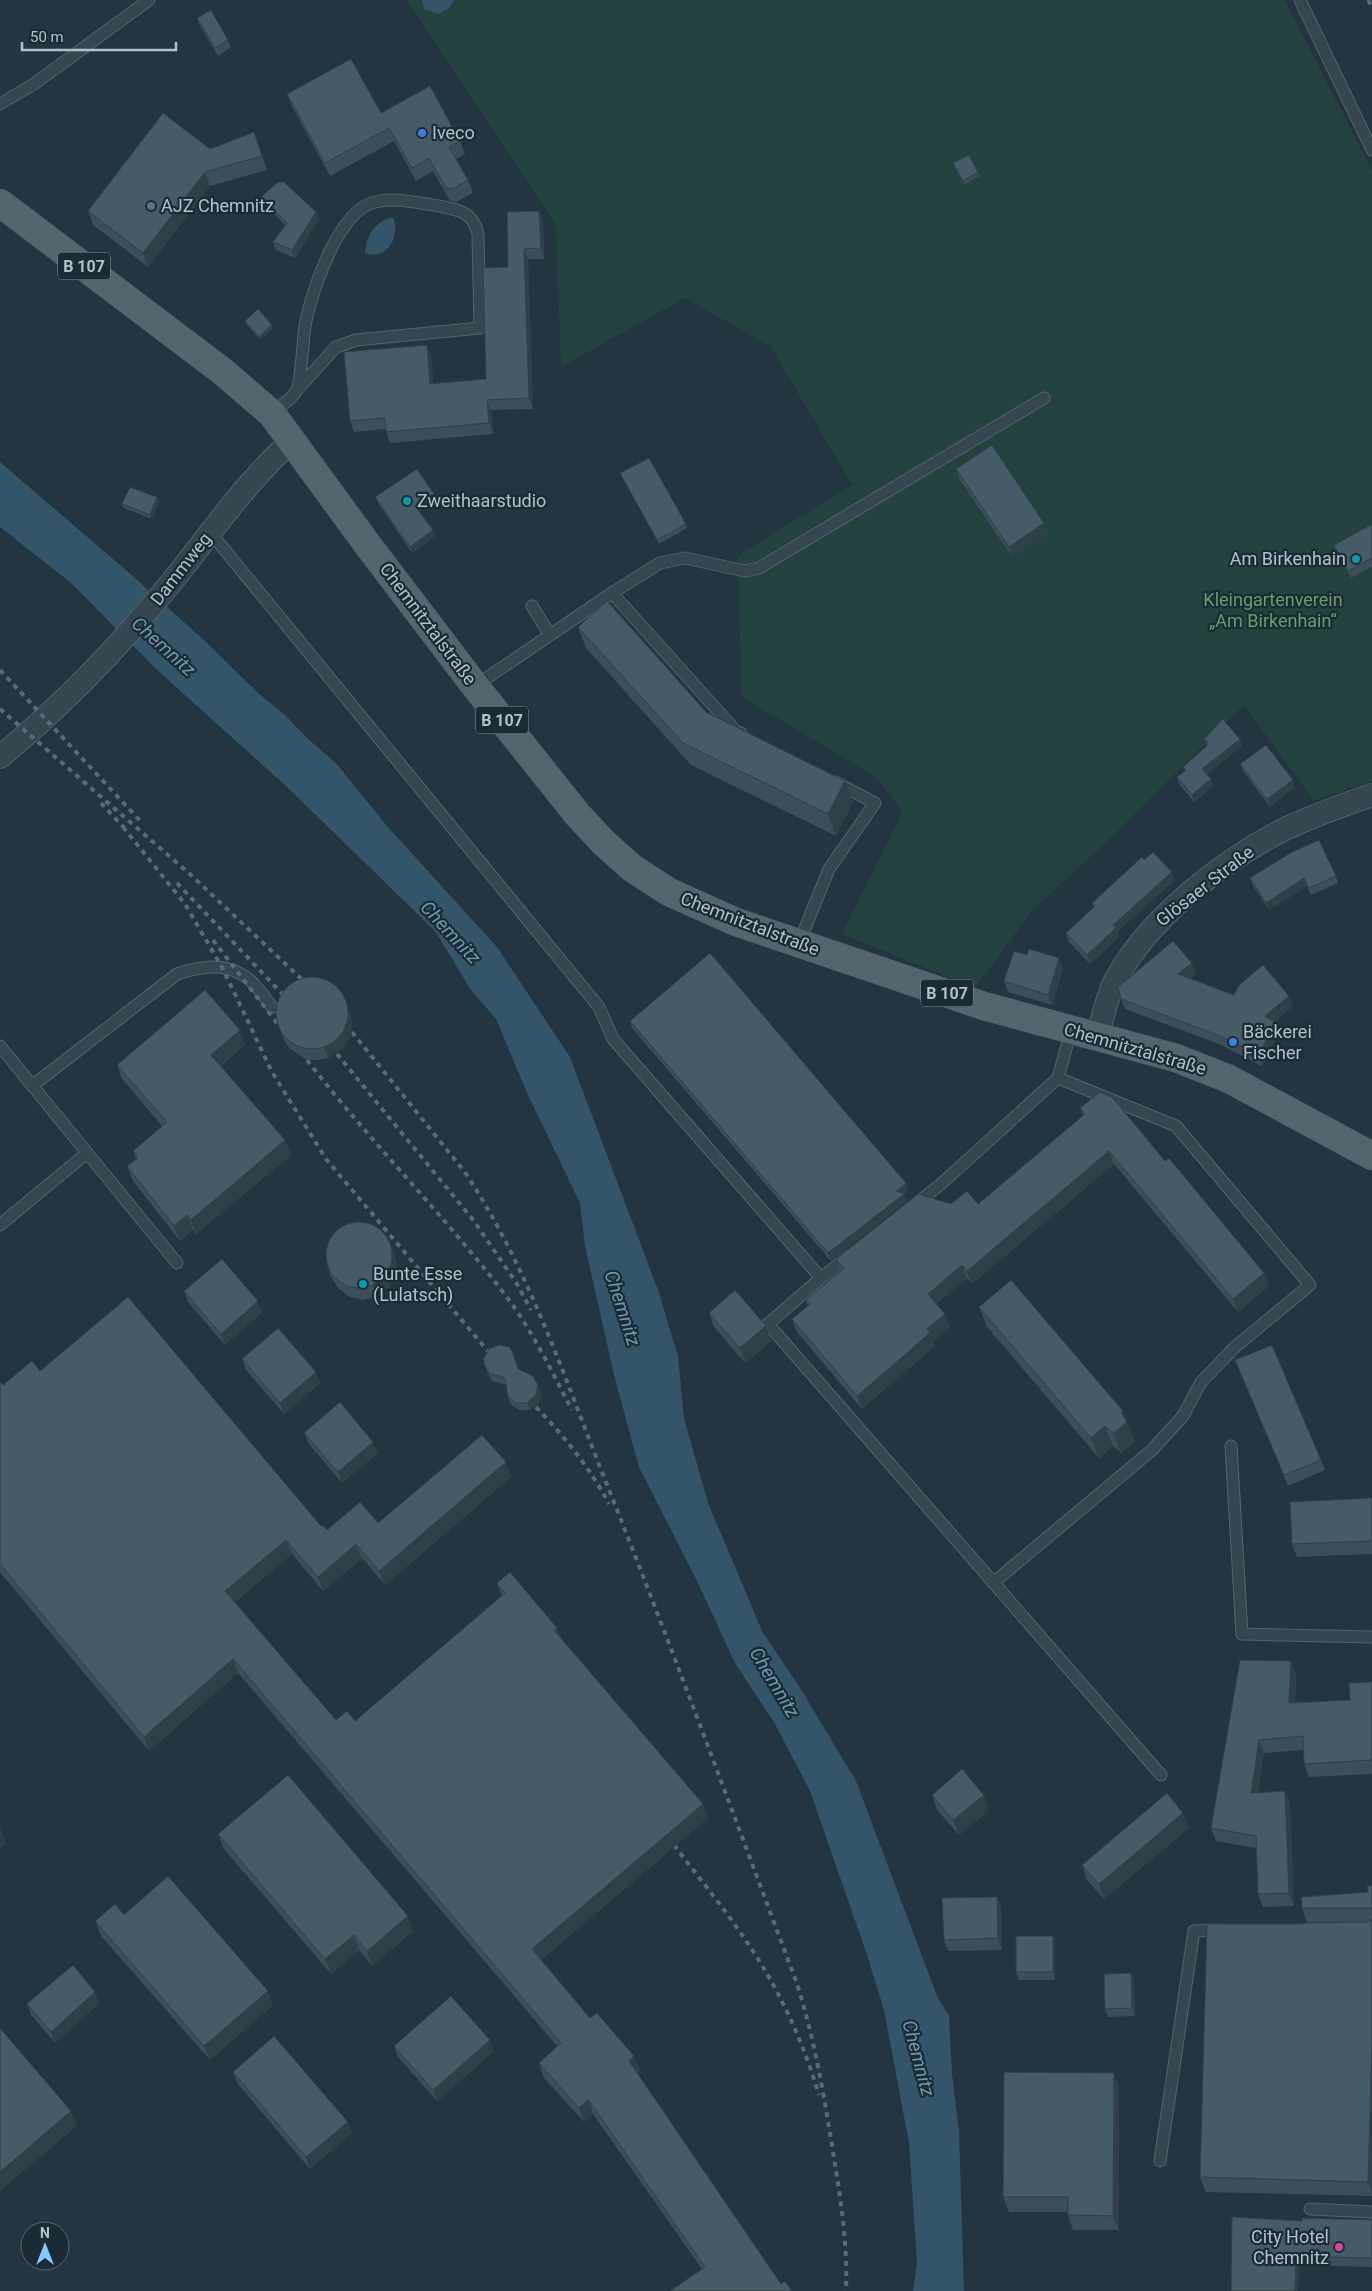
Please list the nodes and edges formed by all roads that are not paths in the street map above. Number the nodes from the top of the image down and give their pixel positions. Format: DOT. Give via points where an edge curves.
graph roads {
  1 [pos="149,0"];
  2 [pos="1300,0"];
  3 [pos="0,104"];
  4 [pos="1372,150"];
  5 [pos="0,203"];
  6 [pos="297,390"];
  7 [pos="1044,398"];
  8 [pos="272,414"];
  9 [pos="293,440"];
  10 [pos="210,532"];
  11 [pos="612,594"];
  12 [pos="532,606"];
  13 [pos="550,635"];
  14 [pos="475,686"];
  15 [pos="753,740"];
  16 [pos="0,757"];
  17 [pos="823,776"];
  18 [pos="1372,795"];
  19 [pos="799,943"];
  20 [pos="272,1007"];
  21 [pos="1071,1031"];
  22 [pos="1097,1038"];
  23 [pos="0,1046"];
  24 [pos="1058,1078"];
  25 [pos="32,1086"];
  26 [pos="87,1152"];
  27 [pos="1372,1156"];
  28 [pos="904,1213"];
  29 [pos="0,1225"];
  30 [pos="859,1249"];
  31 [pos="177,1263"];
  32 [pos="821,1278"];
  33 [pos="1231,1446"];
  34 [pos="993,1583"];
  35 [pos="1372,1637"];
  36 [pos="1161,1776"];
  37 [pos="1233,1930"];
  38 [pos="1160,2161"];
  39 [pos="1310,2208"];
  40 [pos="1372,2212"];
  1 -- 3 [label="lane" via="34,84"];
  2 -- 4 [label="lane"];
  5 -- 8 [label="main road, Chemnitztalstraße / B 107" via="222,371"];
  6 -- 6 [label="lane" via="336,347 356,340 480,328 478,234 476,224 468,215 454,209 400,200 374,202 358,210 348,220 322,269 308,316"];
  6 -- 8 [label="lane"];
  7 -- 11 [label="lane" via="759,568 745,571 685,558 660,563"];
  8 -- 9 [label="main road, Chemnitztalstraße / B 107"];
  9 -- 10 [label="street, Dammweg" via="252,481"];
  9 -- 14 [label="main road, Chemnitztalstraße / B 107" via="372,552"];
  10 -- 16 [label="street, Dammweg" via="114,649 45,719"];
  10 -- 32 [label="lane" via="595,1002 613,1040"];
  11 -- 13 [label="lane"];
  11 -- 15 [label="lane" via="736,731"];
  12 -- 13 [label="lane"];
  13 -- 14 [label="lane"];
  14 -- 19 [label="main road, Chemnitztalstraße / B 107" via="578,814 632,868 692,904"];
  17 -- 19 [label="lane" via="875,803 829,869"];
  18 -- 22 [label="street, Glösaer Straße" via="1320,813 1254,847 1161,919 1138,944 1113,984"];
  19 -- 21 [label="main road, Chemnitztalstraße / B 107" via="984,1006"];
  20 -- 25 [label="lane" via="238,972 198,967 177,974"];
  21 -- 22 [label="main road, Chemnitztalstraße / B 107"];
  21 -- 24 [label="lane"];
  22 -- 27 [label="main road, Chemnitztalstraße / B 107" via="1206,1068"];
  23 -- 25 [label="lane"];
  24 -- 28 [label="lane" via="941,1184"];
  24 -- 34 [label="lane" via="1176,1126 1310,1285 1235,1346 1201,1382 1183,1416 1152,1450"];
  25 -- 26 [label="lane"];
  26 -- 29 [label="lane"];
  26 -- 31 [label="lane"];
  30 -- 32 [label="lane"];
  32 -- 34 [label="lane" via="768,1324"];
  33 -- 35 [label="lane" via="1242,1634"];
  34 -- 36 [label="lane"];
  37 -- 38 [label="lane" via="1194,1930"];
  39 -- 40 [label="lane"];
}
